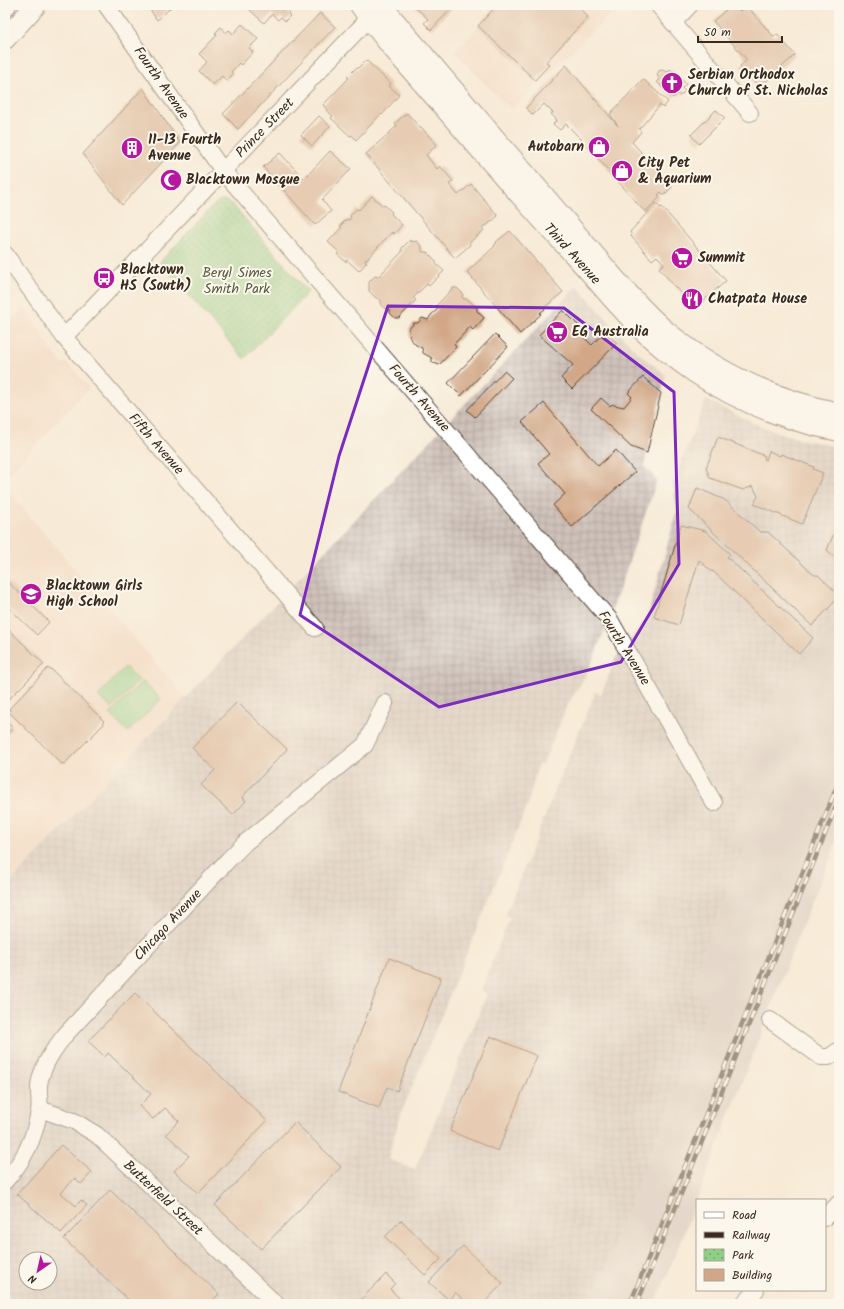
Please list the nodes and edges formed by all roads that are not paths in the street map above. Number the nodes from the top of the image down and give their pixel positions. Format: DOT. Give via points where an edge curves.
graph roads {
  1 [pos="36,5"];
  2 [pos="106,5"];
  3 [pos="658,5"];
  4 [pos="690,5"];
  5 [pos="374,8"];
  6 [pos="673,23"];
  7 [pos="5,39"];
  8 [pos="750,113"];
  9 [pos="223,171"];
  10 [pos="5,254"];
  11 [pos="64,337"];
  12 [pos="839,413"];
  13 [pos="839,431"];
  14 [pos="315,628"];
  15 [pos="385,703"];
  16 [pos="714,803"];
  17 [pos="770,1020"];
  18 [pos="832,1054"];
  19 [pos="40,1109"];
  20 [pos="5,1181"];
  21 [pos="839,1203"];
  22 [pos="826,1217"];
  23 [pos="755,1291"];
  24 [pos="276,1304"];
  25 [pos="743,1304"];
  1 -- 7 [label="main road"];
  2 -- 9 [label="street, Fourth Avenue"];
  3 -- 6 [label="street"];
  4 -- 6 [label="street"];
  5 -- 9 [label="street, Prince Street"];
  5 -- 12 [label="main road, Third Avenue" via="606,270 666,331 702,358 751,385 777,396"];
  5 -- 13 [label="main road, Third Avenue" via="500,174 588,269 622,310 651,338 694,372 740,398 786,417"];
  6 -- 8 [label="street"];
  9 -- 11 [label="street, Prince Street"];
  9 -- 16 [label="street, Fourth Avenue" via="610,620"];
  10 -- 11 [label="street, Fifth Avenue"];
  11 -- 14 [label="street, Fifth Avenue"];
  15 -- 19 [label="street, Chicago Avenue" via="365,745 229,858 65,1035 55,1047 43,1070 39,1082"];
  17 -- 18 [label="street" via="817,1055"];
  19 -- 20 [label="street, Chicago Avenue" via="30,1144"];
  19 -- 24 [label="street, Butterfield Street" via="74,1121 97,1135"];
  21 -- 22 [label="street"];
  23 -- 25 [label="street"];
}
